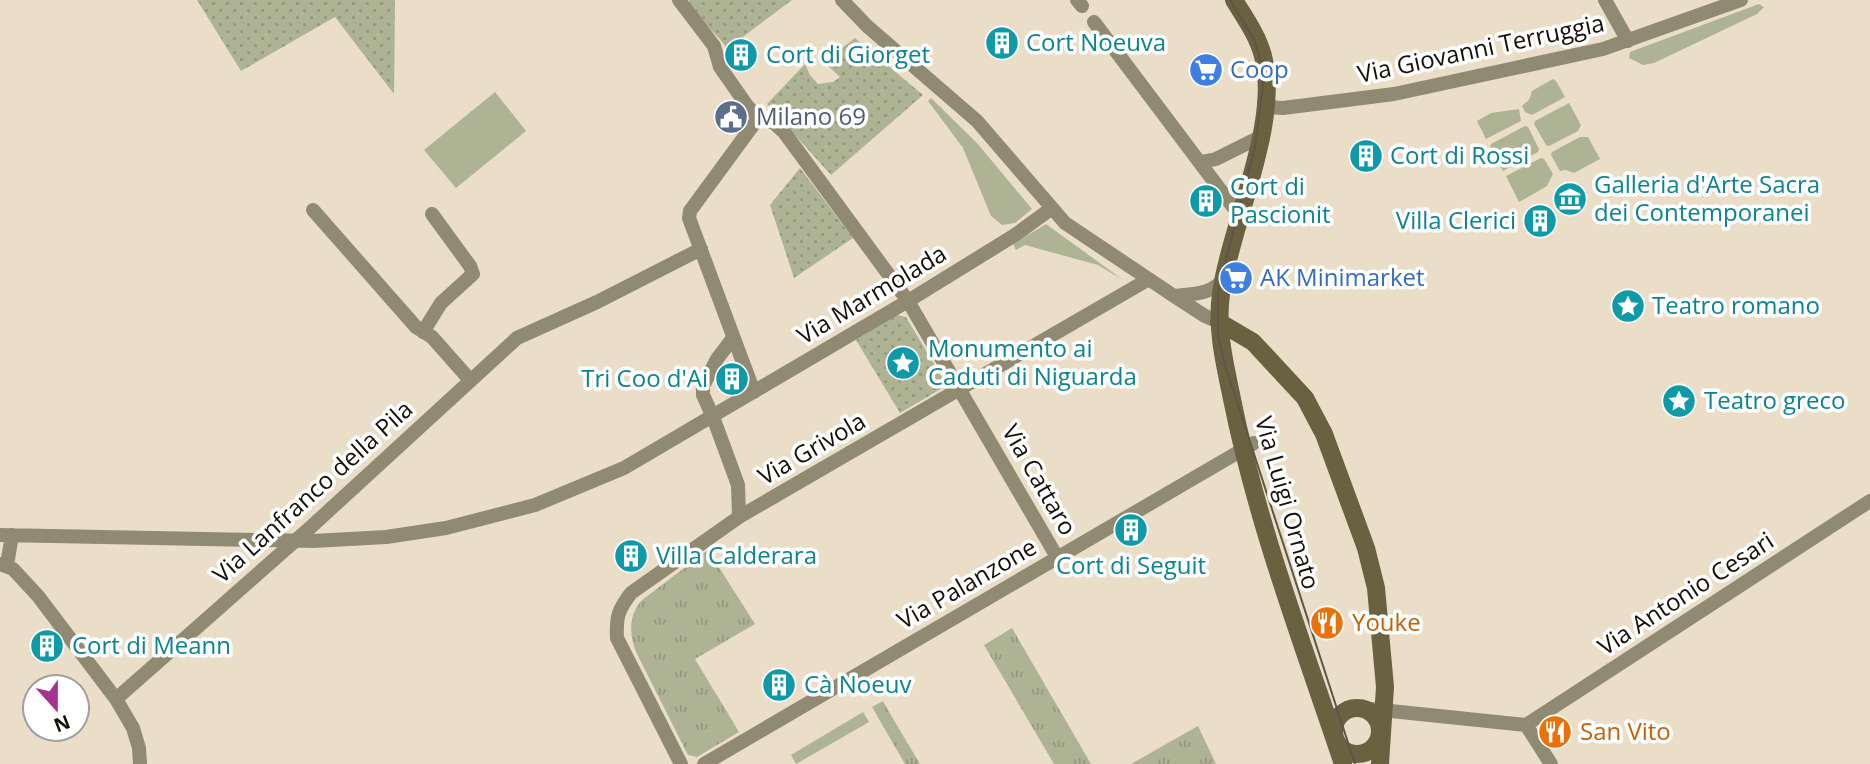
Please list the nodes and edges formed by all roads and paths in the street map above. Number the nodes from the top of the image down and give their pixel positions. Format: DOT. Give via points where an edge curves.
graph roads {
  1 [pos="678,0"];
  2 [pos="842,0"];
  3 [pos="1234,0"];
  4 [pos="1605,0"];
  5 [pos="1741,0"];
  6 [pos="1094,22"];
  7 [pos="1622,43"];
  8 [pos="1265,107"];
  9 [pos="759,117"];
  10 [pos="1260,137"];
  11 [pos="1201,162"];
  12 [pos="1052,208"];
  13 [pos="313,210"];
  14 [pos="432,214"];
  15 [pos="1240,216"];
  16 [pos="701,249"];
  17 [pos="1225,277"];
  18 [pos="1149,279"];
  19 [pos="1174,296"];
  20 [pos="908,301"];
  21 [pos="1219,322"];
  22 [pos="423,331"];
  23 [pos="733,338"];
  24 [pos="470,380"];
  25 [pos="960,388"];
  26 [pos="754,393"];
  27 [pos="713,417"];
  28 [pos="1248,446"];
  29 [pos="1870,501"];
  30 [pos="739,517"];
  31 [pos="6,535"];
  32 [pos="295,539"];
  33 [pos="1057,557"];
  34 [pos="4,564"];
  35 [pos="116,699"];
  36 [pos="1362,708"];
  37 [pos="1384,709"];
  38 [pos="1526,725"];
  39 [pos="1380,732"];
  40 [pos="1335,738"];
  41 [pos="140,764"];
  42 [pos="681,764"];
  43 [pos="704,764"];
  44 [pos="1343,764"];
  45 [pos="1380,764"];
  46 [pos="1551,764"];
  1 -- 9 [label="street, Via Cattaro" via="714,46 722,70"];
  2 -- 12 [label="street" via="977,121"];
  3 -- 8 [label="main road, Via Luigi Ornato" via="1264,60"];
  4 -- 7 [label="street"];
  5 -- 7 [label="street, Via Giovanni Terruggia"];
  6 -- 11 [label="street"];
  7 -- 8 [label="street, Via Giovanni Terruggia" via="1394,94"];
  8 -- 10 [label="main road, Via Luigi Ornato"];
  9 -- 16 [label="street" via="690,211"];
  9 -- 20 [label="street, Via Cattaro" via="784,132"];
  10 -- 11 [label="street"];
  10 -- 15 [label="main road, Via Luigi Ornato"];
  11 -- 15 [label="street"];
  12 -- 18 [label="street" via="1065,223"];
  12 -- 20 [label="street, Via Marmolada"];
  13 -- 22 [label="street"];
  14 -- 22 [label="street" via="473,274 441,303"];
  15 -- 17 [label="main road, Via Luigi Ornato"];
  16 -- 23 [label="street"];
  16 -- 24 [label="street, Via Lanfranco della Pila" via="517,338"];
  17 -- 19 [label="street" via="1210,290"];
  17 -- 21 [label="main road, Via Luigi Ornato"];
  18 -- 19 [label="street"];
  18 -- 25 [label="street"];
  19 -- 21 [label="street"];
  20 -- 25 [label="street, Via Cattaro"];
  20 -- 26 [label="street, Via Marmolada"];
  21 -- 28 [label="main road, Via Luigi Ornato"];
  21 -- 37 [label="main road" via="1242,334 1275,363 1305,398 1320,425 1372,570"];
  22 -- 24 [label="street"];
  23 -- 26 [label="street"];
  23 -- 27 [label="street" via="703,386"];
  24 -- 32 [label="street, Via Lanfranco della Pila"];
  25 -- 30 [label="street, Via Grivola"];
  25 -- 33 [label="street, Via Cattaro"];
  26 -- 27 [label="street, Via Marmolada"];
  27 -- 30 [label="street" via="738,485"];
  27 -- 32 [label="street, Via Marmolada" via="624,468 535,505 446,528 386,537"];
  28 -- 33 [label="street, Via Palanzone"];
  28 -- 40 [label="main road, Via Luigi Ornato"];
  29 -- 38 [label="street, Via Antonio Cesari"];
  30 -- 42 [label="street, Via Grivola" via="631,593 619,609 617,638"];
  31 -- 32 [label="street, Via Marmolada"];
  31 -- 34 [label="street"];
  32 -- 35 [label="street, Via Lanfranco della Pila"];
  33 -- 43 [label="street, Via Palanzone"];
  34 -- 35 [label="street" via="38,596"];
  35 -- 41 [label="street" via="133,728"];
  36 -- 37 [label="street"];
  36 -- 39 [label="main road" via="1375,716"];
  36 -- 40 [label="main road" via="1339,715"];
  37 -- 38 [label="street"];
  37 -- 39 [label="main road"];
  38 -- 46 [label="street"];
  39 -- 40 [label="main road" via="1375,746 1362,754 1345,751"];
  39 -- 45 [label="main road"];
  40 -- 44 [label="main road, Via Luigi Ornato"];
}
